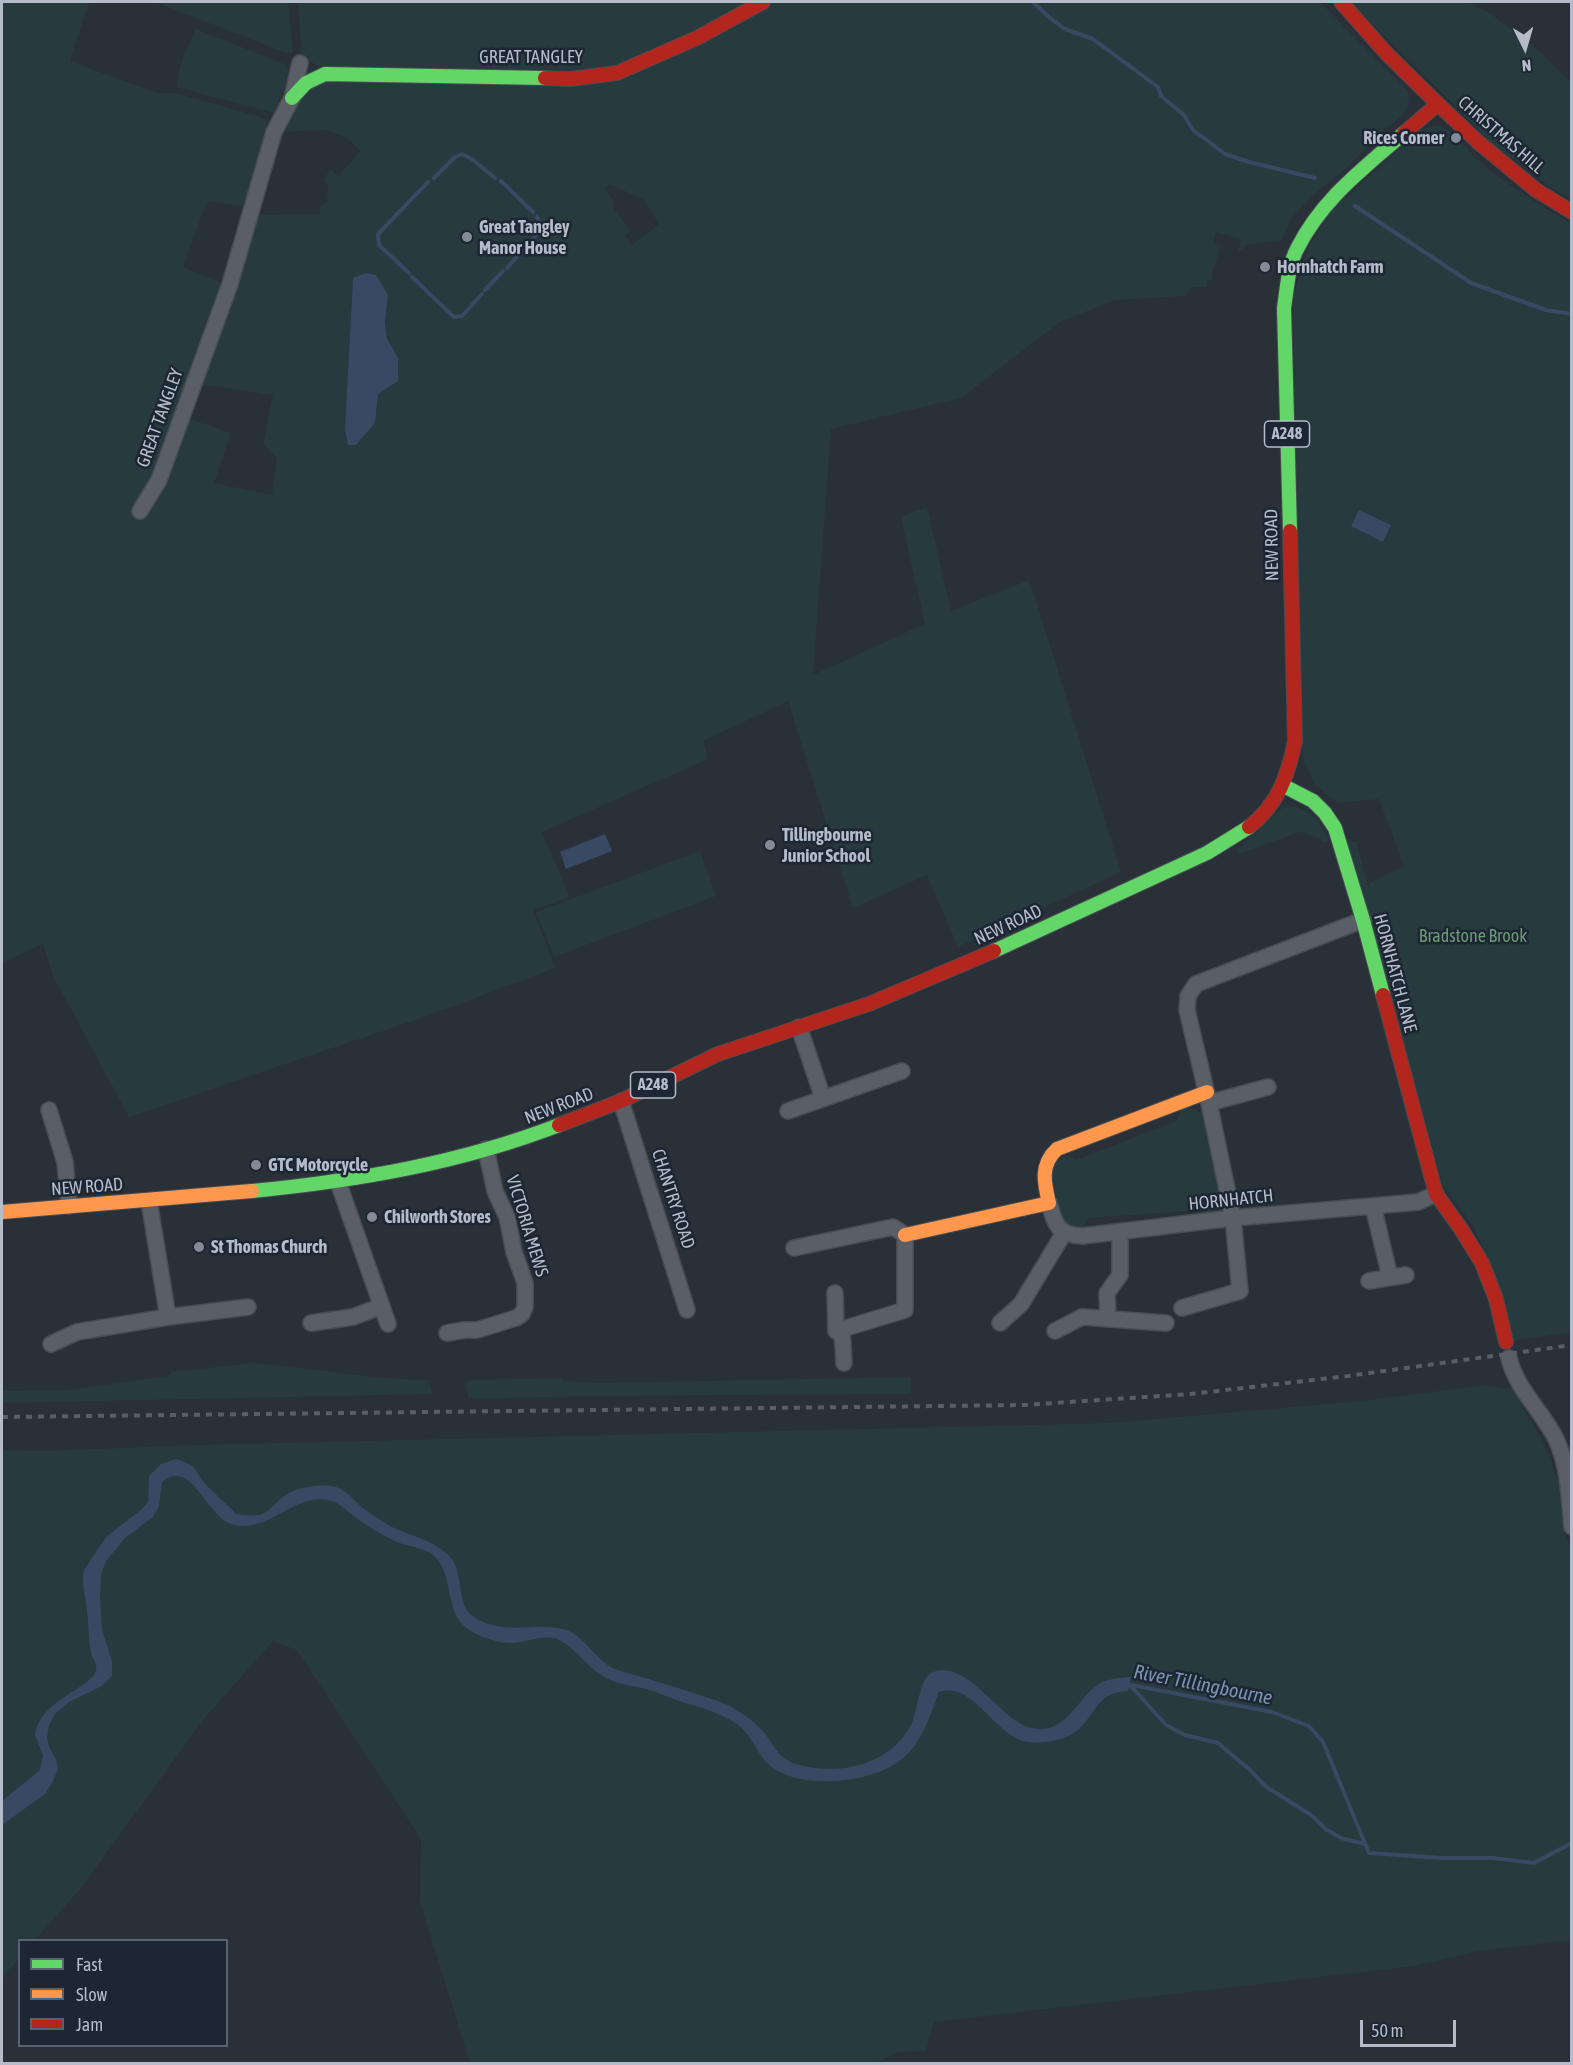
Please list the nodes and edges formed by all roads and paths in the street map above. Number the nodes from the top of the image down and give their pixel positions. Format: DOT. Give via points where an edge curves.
graph roads {
  1 [pos="764,2"];
  2 [pos="1341,2"];
  3 [pos="300,63"];
  4 [pos="291,98"];
  5 [pos="1438,104"];
  6 [pos="1572,212"];
  7 [pos="140,511"];
  8 [pos="1284,786"];
  9 [pos="1363,920"];
  10 [pos="799,1027"];
  11 [pos="902,1071"];
  12 [pos="1268,1088"];
  13 [pos="1208,1097"];
  14 [pos="823,1098"];
  15 [pos="621,1101"];
  16 [pos="49,1110"];
  17 [pos="788,1111"];
  18 [pos="486,1149"];
  19 [pos="337,1179"];
  20 [pos="1436,1194"];
  21 [pos="149,1201"];
  22 [pos="1049,1203"];
  23 [pos="69,1206"];
  24 [pos="1373,1206"];
  25 [pos="2,1212"];
  26 [pos="1233,1218"];
  27 [pos="1120,1232"];
  28 [pos="1064,1233"];
  29 [pos="905,1235"];
  30 [pos="794,1248"];
  31 [pos="1406,1275"];
  32 [pos="1390,1277"];
  33 [pos="1369,1281"];
  34 [pos="835,1293"];
  35 [pos="382,1306"];
  36 [pos="248,1307"];
  37 [pos="1182,1308"];
  38 [pos="687,1310"];
  39 [pos="168,1317"];
  40 [pos="1108,1319"];
  41 [pos="311,1323"];
  42 [pos="1000,1323"];
  43 [pos="1166,1323"];
  44 [pos="388,1324"];
  45 [pos="842,1329"];
  46 [pos="1055,1331"];
  47 [pos="447,1334"];
  48 [pos="1506,1342"];
  49 [pos="51,1344"];
  50 [pos="1509,1358"];
  51 [pos="844,1363"];
  52 [pos="1572,1527"];
  1 -- 4 [label="main road, GREAT TANGLEY" via="697,38 617,73 570,79 325,74 306,82"];
  2 -- 5 [label="main road, CHRISTMAS HILL"];
  3 -- 4 [label="street, GREAT TANGLEY"];
  4 -- 7 [label="street, GREAT TANGLEY" via="274,132 230,284 159,480"];
  5 -- 6 [label="main road, CHRISTMAS HILL" via="1536,190"];
  5 -- 8 [label="main road, NEW ROAD / A248" via="1326,203 1296,250 1288,278 1284,308 1295,741"];
  8 -- 9 [label="main road, HORNHATCH LANE" via="1313,801 1335,828"];
  8 -- 10 [label="main road, NEW ROAD / A248" via="1251,827 1207,853 966,964 869,1004"];
  9 -- 13 [label="street" via="1196,984 1188,996 1187,1010"];
  9 -- 20 [label="main road, HORNHATCH LANE"];
  10 -- 14 [label="street"];
  10 -- 15 [label="main road, NEW ROAD / A248" via="718,1054"];
  11 -- 14 [label="street"];
  12 -- 13 [label="street"];
  13 -- 22 [label="main road" via="1057,1149 1044,1165"];
  13 -- 26 [label="street"];
  14 -- 17 [label="street"];
  15 -- 18 [label="main road, NEW ROAD / A248"];
  15 -- 38 [label="street, CHANTRY ROAD"];
  16 -- 23 [label="street" via="65,1162"];
  18 -- 19 [label="main road, NEW ROAD / A248" via="398,1171"];
  18 -- 47 [label="street, VICTORIA MEWS" via="495,1191 507,1217 525,1283 527,1318"];
  19 -- 21 [label="main road, NEW ROAD / A248"];
  19 -- 35 [label="street"];
  20 -- 24 [label="street, HORNHATCH" via="1418,1202"];
  20 -- 48 [label="main road" via="1485,1268 1501,1312"];
  21 -- 23 [label="main road, NEW ROAD / A248"];
  21 -- 39 [label="street"];
  22 -- 28 [label="street" via="1054,1221"];
  22 -- 29 [label="main road"];
  23 -- 25 [label="main road, NEW ROAD / A248"];
  24 -- 26 [label="street, HORNHATCH"];
  24 -- 32 [label="street"];
  26 -- 27 [label="street, HORNHATCH"];
  26 -- 37 [label="street" via="1240,1291"];
  27 -- 28 [label="street, HORNHATCH" via="1082,1236"];
  27 -- 40 [label="street" via="1120,1275 1107,1293"];
  28 -- 42 [label="street" via="1021,1304"];
  29 -- 30 [label="street" via="893,1227"];
  29 -- 45 [label="street" via="906,1310"];
  31 -- 32 [label="street"];
  32 -- 33 [label="street"];
  34 -- 45 [label="street" via="837,1331"];
  35 -- 41 [label="street" via="353,1317"];
  35 -- 44 [label="street"];
  36 -- 39 [label="street"];
  39 -- 49 [label="street" via="77,1332"];
  40 -- 43 [label="street"];
  40 -- 46 [label="street" via="1082,1317"];
  45 -- 51 [label="street"];
  50 -- 52 [label="street" via="1516,1377 1556,1439 1566,1470"];
}
